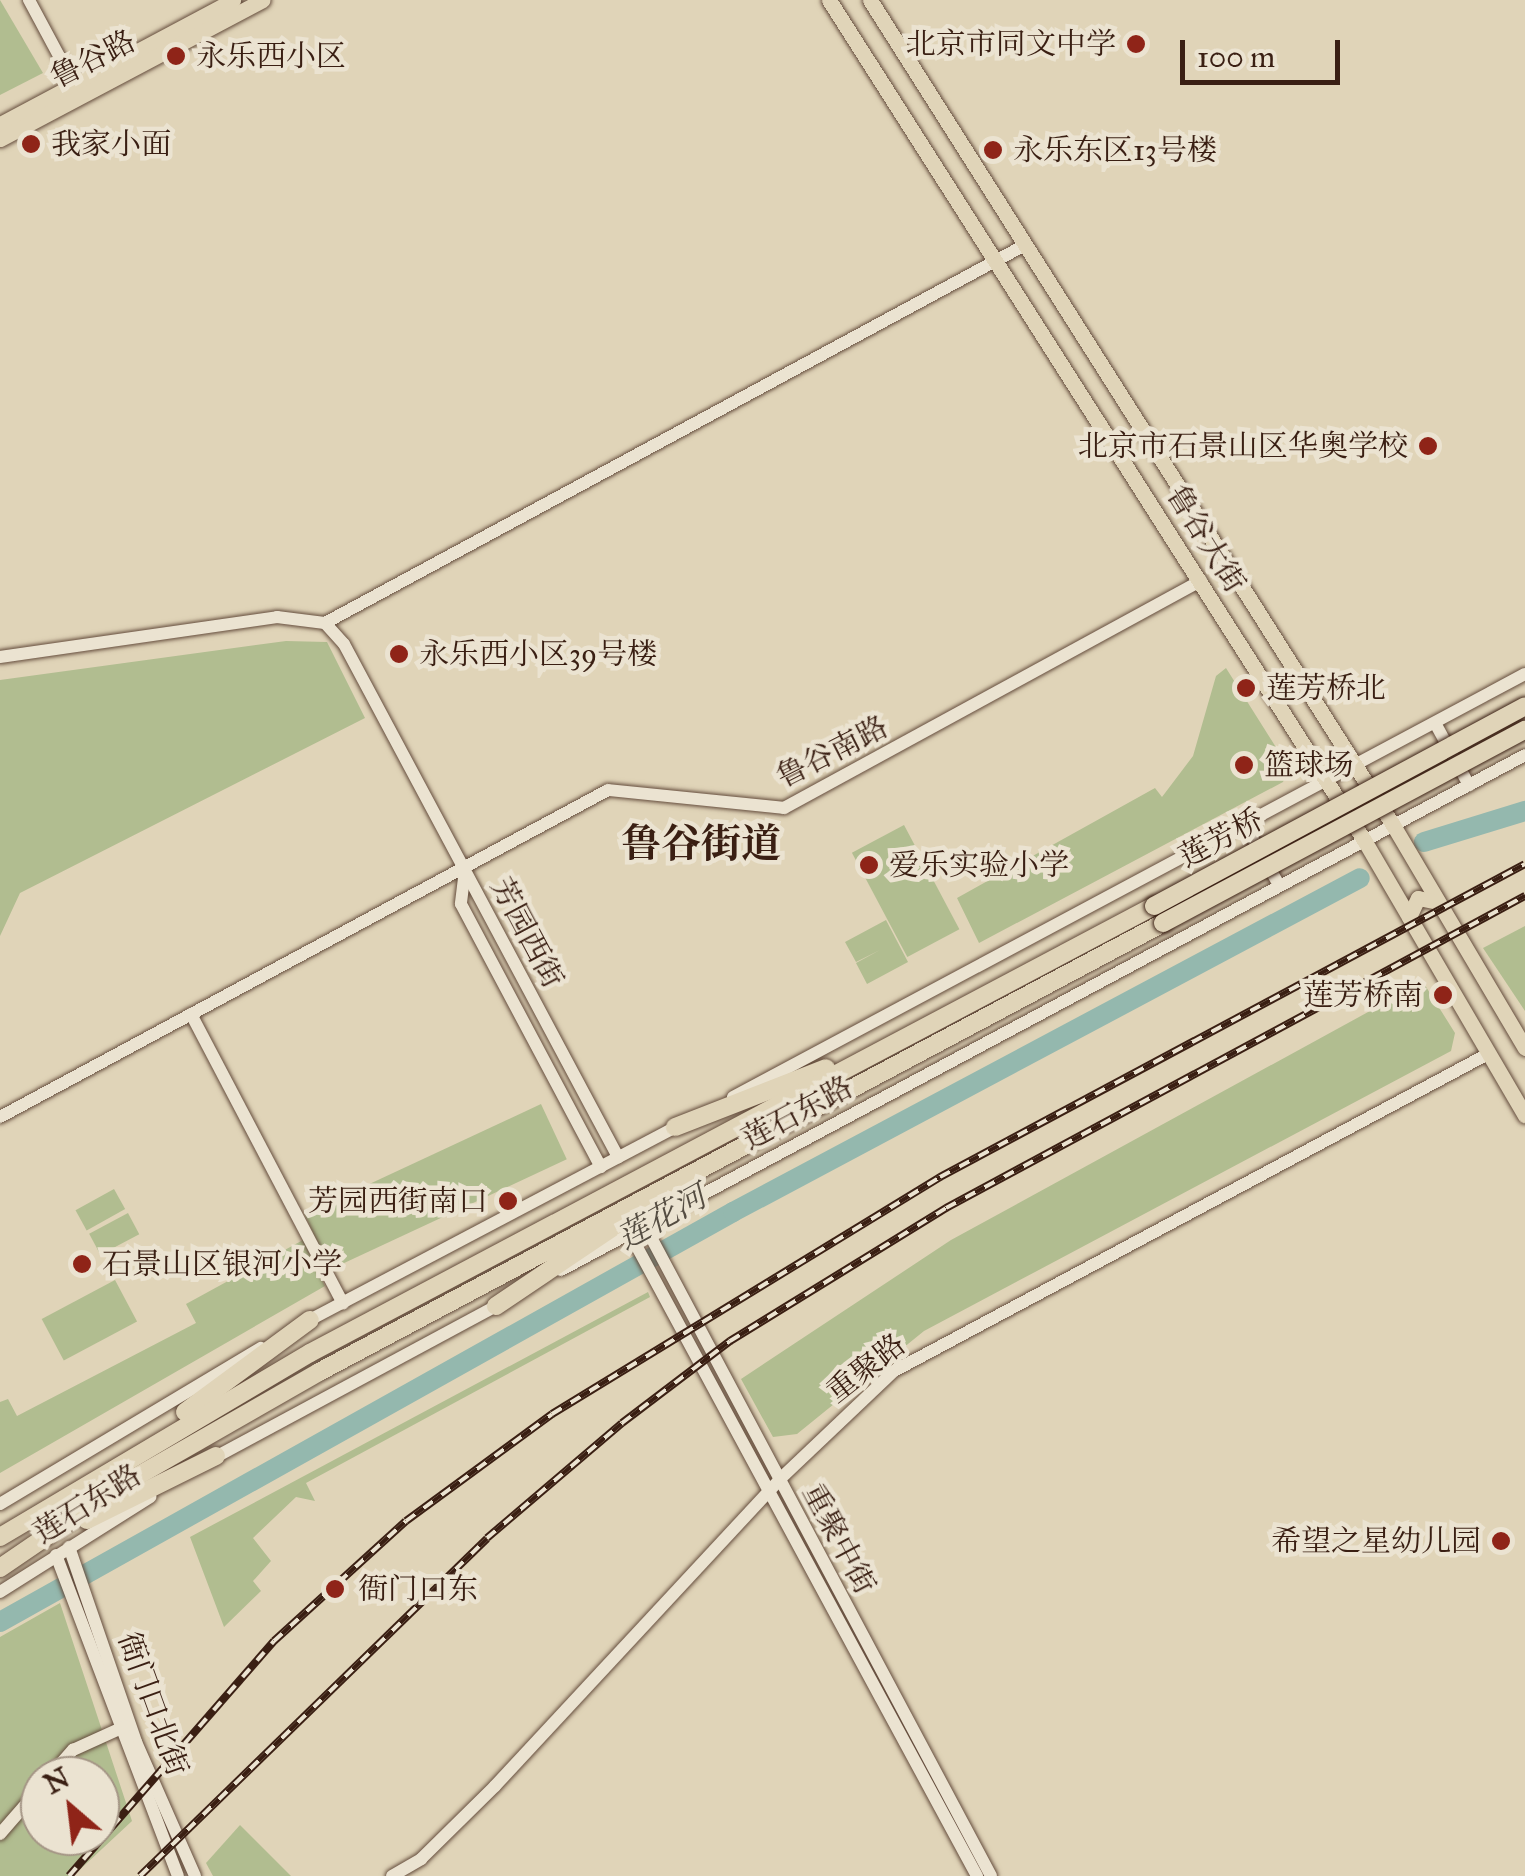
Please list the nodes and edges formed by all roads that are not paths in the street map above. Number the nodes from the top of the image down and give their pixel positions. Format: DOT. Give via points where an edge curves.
graph roads {
  1 [pos="29,0"];
  2 [pos="233,0"];
  3 [pos="263,0"];
  4 [pos="829,0"];
  5 [pos="870,0"];
  6 [pos="74,84"];
  7 [pos="0,124"];
  8 [pos="0,139"];
  9 [pos="1025,245"];
  10 [pos="996,260"];
  11 [pos="1201,581"];
  12 [pos="325,624"];
  13 [pos="0,657"];
  14 [pos="1525,674"];
  15 [pos="1525,706"];
  16 [pos="1436,722"];
  17 [pos="1525,730"];
  18 [pos="1525,755"];
  19 [pos="1354,766"];
  20 [pos="1326,782"];
  21 [pos="1469,785"];
  22 [pos="1246,825"];
  23 [pos="1393,825"];
  24 [pos="1364,840"];
  25 [pos="465,868"];
  26 [pos="1279,885"];
  27 [pos="1438,902"];
  28 [pos="1154,906"];
  29 [pos="1409,917"];
  30 [pos="1163,923"];
  31 [pos="191,1014"];
  32 [pos="906,1037"];
  33 [pos="1523,1042"];
  34 [pos="1488,1054"];
  35 [pos="1525,1115"];
  36 [pos="0,1117"];
  37 [pos="676,1128"];
  38 [pos="618,1157"];
  39 [pos="601,1166"];
  40 [pos="701,1168"];
  41 [pos="645,1226"];
  42 [pos="630,1234"];
  43 [pos="343,1303"];
  44 [pos="496,1306"];
  45 [pos="310,1320"];
  46 [pos="216,1456"];
  47 [pos="108,1468"];
  48 [pos="774,1486"];
  49 [pos="0,1504"];
  50 [pos="0,1537"];
  51 [pos="24,1551"];
  52 [pos="71,1552"];
  53 [pos="58,1560"];
  54 [pos="0,1568"];
  55 [pos="0,1592"];
  56 [pos="124,1726"];
  57 [pos="68,1756"];
  58 [pos="20,1811"];
  59 [pos="0,1834"];
  60 [pos="178,1876"];
  61 [pos="195,1876"];
  62 [pos="392,1876"];
  63 [pos="977,1876"];
  64 [pos="991,1876"];
  1 -- 6 [label="street"];
  2 -- 6 [label="main road, 鲁谷路"];
  3 -- 8 [label="main road, 鲁谷路"];
  4 -- 10 [label="main road, 鲁谷大街"];
  5 -- 9 [label="main road, 鲁谷大街"];
  6 -- 7 [label="main road, 鲁谷路"];
  9 -- 10 [label="street"];
  9 -- 19 [label="main road, 鲁谷大街"];
  10 -- 11 [label="main road, 鲁谷大街"];
  10 -- 12 [label="street"];
  11 -- 20 [label="main road, 鲁谷大街"];
  11 -- 25 [label="street, 鲁谷南路" via="784,808 608,790"];
  12 -- 13 [label="street" via="276,617"];
  12 -- 25 [label="street" via="344,644"];
  14 -- 16 [label="street, 莲石东路"];
  15 -- 28 [label="highway, 莲芳桥, bridge"];
  16 -- 19 [label="street, 莲石东路"];
  16 -- 21 [label="street"];
  17 -- 30 [label="highway, 莲芳桥, bridge"];
  18 -- 21 [label="street, 莲石东路"];
  19 -- 20 [label="street, 莲石东路"];
  19 -- 23 [label="main road, 鲁谷大街"];
  20 -- 22 [label="street, 莲石东路"];
  20 -- 24 [label="main road, 鲁谷大街"];
  21 -- 23 [label="street, 莲石东路"];
  22 -- 26 [label="street"];
  22 -- 37 [label="street, 莲石东路"];
  23 -- 24 [label="street, 莲石东路"];
  23 -- 27 [label="main road, 鲁谷大街"];
  24 -- 26 [label="street, 莲石东路"];
  24 -- 29 [label="main road, 鲁谷大街"];
  25 -- 31 [label="street, 鲁谷南路"];
  25 -- 38 [label="street, 芳园西街"];
  25 -- 39 [label="street, 芳园西街" via="461,904"];
  26 -- 41 [label="street, 莲石东路"];
  27 -- 29 [label="main road" via="1418,898"];
  27 -- 33 [label="main road, 鲁谷大街"];
  28 -- 32 [label="highway, 莲石东路"];
  29 -- 34 [label="main road, 鲁谷大街"];
  30 -- 40 [label="highway, 莲石东路"];
  31 -- 36 [label="street, 鲁谷南路"];
  31 -- 43 [label="street"];
  32 -- 37 [label="highway"];
  32 -- 47 [label="highway, 莲石东路" via="310,1353"];
  34 -- 35 [label="main road, 鲁谷大街"];
  34 -- 48 [label="street, 重聚路" via="907,1364"];
  37 -- 38 [label="street, 莲石东路"];
  38 -- 39 [label="street, 莲石东路"];
  39 -- 43 [label="street, 莲石东路"];
  40 -- 44 [label="highway"];
  40 -- 51 [label="highway, 莲石东路" via="302,1381 120,1486"];
  41 -- 42 [label="street, 莲石东路"];
  41 -- 48 [label="street, 重聚中街"];
  42 -- 44 [label="street, 莲石东路"];
  42 -- 48 [label="street, 重聚中街"];
  43 -- 45 [label="street, 莲石东路"];
  44 -- 46 [label="street, 莲石东路"];
  45 -- 47 [label="highway"];
  45 -- 49 [label="street, 莲石东路"];
  46 -- 51 [label="highway"];
  46 -- 52 [label="street, 莲石东路"];
  47 -- 50 [label="highway, 莲石东路"];
  48 -- 62 [label="street, 重聚路" via="495,1786 421,1859"];
  48 -- 63 [label="street, 重聚中街"];
  48 -- 64 [label="street, 重聚中街"];
  51 -- 54 [label="highway, 莲石东路"];
  52 -- 53 [label="street, 莲石东路"];
  52 -- 56 [label="street, 衙门口北街" via="88,1590"];
  53 -- 55 [label="street, 莲石东路"];
  53 -- 56 [label="street, 衙门口北街"];
  56 -- 57 [label="street"];
  56 -- 60 [label="street, 衙门口北街"];
  56 -- 61 [label="street, 衙门口北街"];
  58 -- 59 [label="street"];
}
